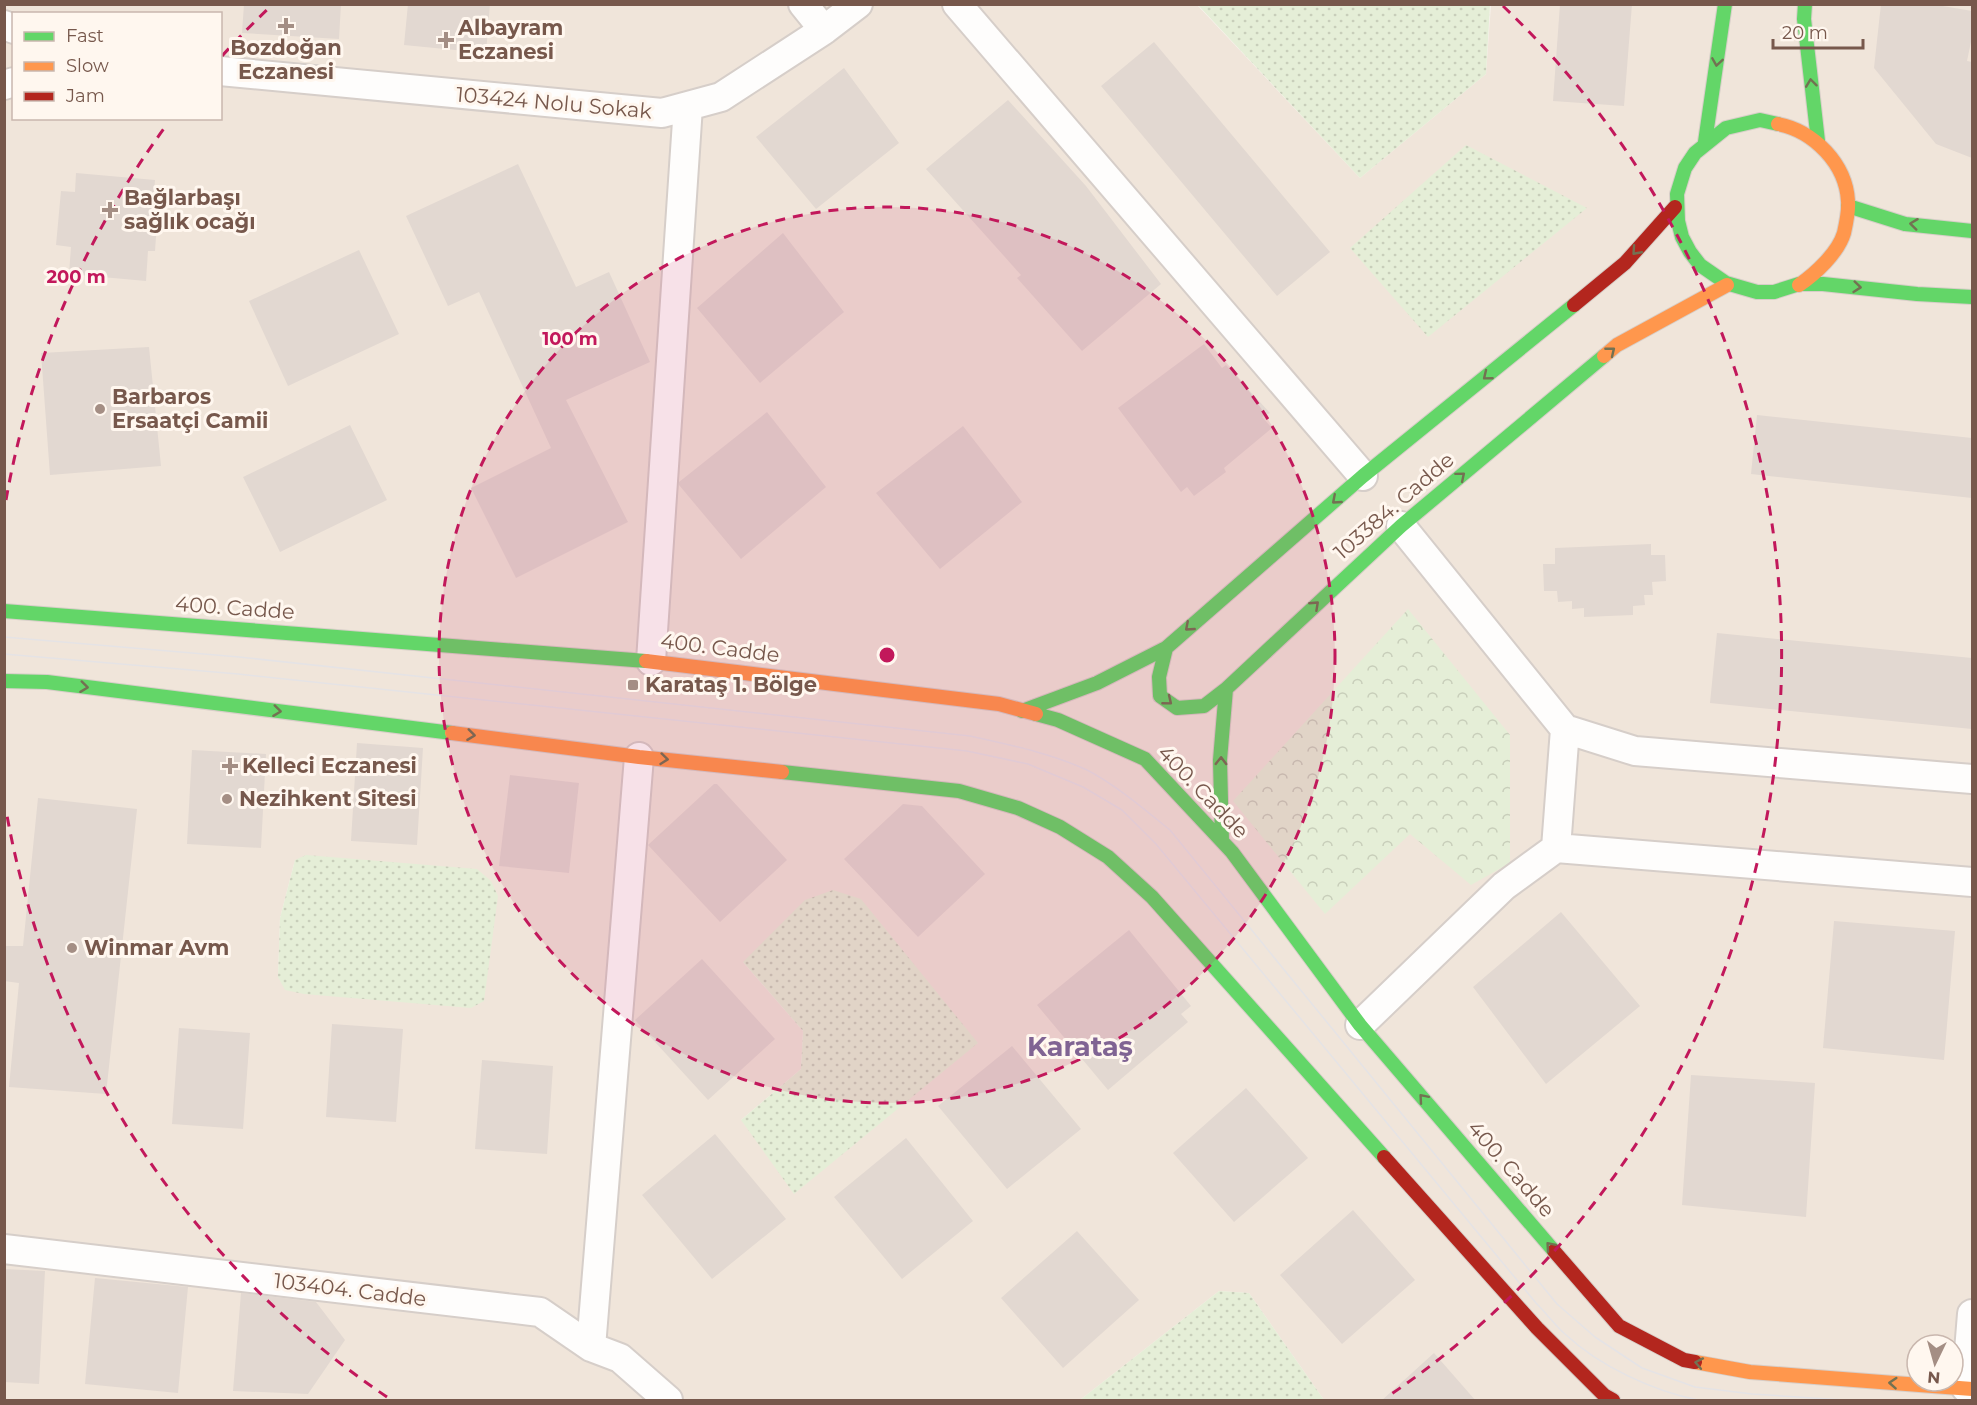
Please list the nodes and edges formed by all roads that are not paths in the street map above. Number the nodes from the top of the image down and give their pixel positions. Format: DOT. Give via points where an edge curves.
graph roads {
  1 [pos="803,4"];
  2 [pos="858,4"];
  3 [pos="957,4"];
  4 [pos="1725,4"];
  5 [pos="1805,4"];
  6 [pos="824,30"];
  7 [pos="222,71"];
  8 [pos="688,106"];
  9 [pos="1818,141"];
  10 [pos="1705,142"];
  11 [pos="1848,206"];
  12 [pos="1676,207"];
  13 [pos="1972,231"];
  14 [pos="1727,285"];
  15 [pos="1799,285"];
  16 [pos="1972,297"];
  17 [pos="1363,476"];
  18 [pos="1401,525"];
  19 [pos="12,595"];
  20 [pos="4,610"];
  21 [pos="36,614"];
  22 [pos="1166,648"];
  23 [pos="651,661"];
  24 [pos="4,681"];
  25 [pos="47,682"];
  26 [pos="1226,689"];
  27 [pos="8,695"];
  28 [pos="1022,711"];
  29 [pos="1565,729"];
  30 [pos="639,756"];
  31 [pos="1972,779"];
  32 [pos="1222,841"];
  33 [pos="1556,848"];
  34 [pos="1972,882"];
  35 [pos="1360,1025"];
  36 [pos="4,1249"];
  37 [pos="1972,1314"];
  38 [pos="591,1347"];
  39 [pos="1969,1388"];
  40 [pos="668,1401"];
  41 [pos="1613,1401"];
  1 -- 6 [label="street"];
  2 -- 6 [label="street, 103424 Nolu Sokak"];
  3 -- 17 [label="street"];
  4 -- 10 [label="main road, one-way"];
  9 -- 5 [label="main road, one-way"];
  6 -- 8 [label="street, 103424 Nolu Sokak" via="721,97"];
  7 -- 8 [label="street, 103424 Nolu Sokak" via="662,113"];
  8 -- 23 [label="street"];
  9 -- 10 [label="main road" via="1797,128 1773,121 1749,121"];
  9 -- 11 [label="main road" via="1834,159 1845,181"];
  10 -- 12 [label="main road" via="1689,161 1679,183"];
  13 -- 11 [label="main road, one-way" via="1905,224"];
  11 -- 15 [label="main road" via="1845,230 1836,252 1820,271"];
  12 -- 14 [label="main road" via="1679,231 1690,254 1706,272"];
  12 -- 17 [label="main road, one-way" via="1625,263"];
  14 -- 15 [label="main road" via="1750,292"];
  18 -- 14 [label="main road, 103384. Cadde, one-way" via="1617,345"];
  15 -- 16 [label="main road, one-way"];
  17 -- 22 [label="main road, one-way"];
  26 -- 18 [label="main road, 103384. Cadde, one-way"];
  18 -- 29 [label="street"];
  19 -- 21 [label="main road"];
  20 -- 21 [label="main road, 400. Cadde"];
  21 -- 23 [label="main road, 400. Cadde"];
  22 -- 26 [label="main road, 103384. Cadde, one-way" via="1159,677 1160,696 1177,708 1204,706"];
  22 -- 28 [label="main road" via="1097,683"];
  23 -- 28 [label="main road, 400. Cadde" via="999,704"];
  24 -- 25 [label="main road"];
  25 -- 27 [label="main road"];
  25 -- 30 [label="main road, one-way"];
  32 -- 26 [label="main road, one-way" via="1221,760"];
  28 -- 32 [label="main road, 400. Cadde" via="1058,720 1145,759"];
  29 -- 31 [label="street" via="1635,751"];
  29 -- 33 [label="street"];
  30 -- 38 [label="street"];
  30 -- 41 [label="main road, one-way" via="959,792 1018,808 1060,827 1108,857 1152,897 1537,1328"];
  32 -- 35 [label="main road, 400. Cadde"];
  33 -- 34 [label="street"];
  33 -- 35 [label="street" via="1504,886"];
  39 -- 35 [label="main road, 400. Cadde, one-way" via="1750,1372 1684,1360 1619,1326"];
  36 -- 38 [label="street, 103404. Cadde" via="540,1312"];
  37 -- 39 [label="street"];
  38 -- 40 [label="street, 103404. Cadde" via="620,1358"];
}
